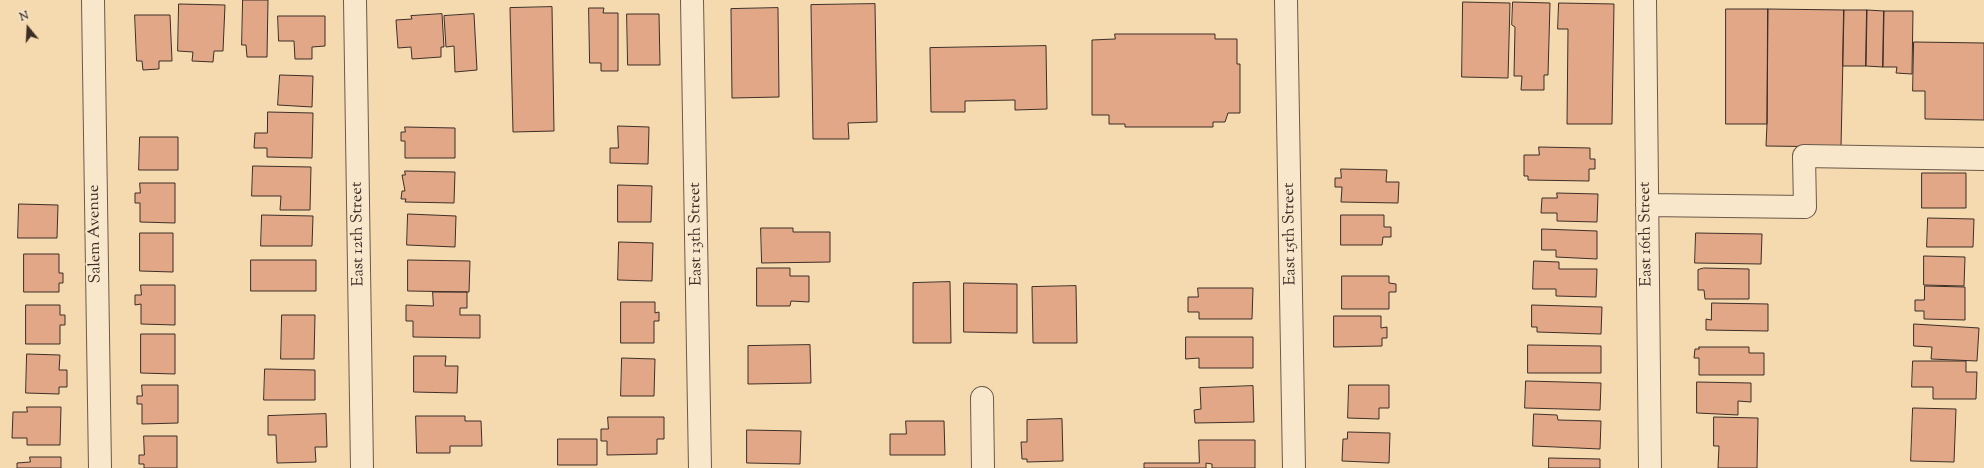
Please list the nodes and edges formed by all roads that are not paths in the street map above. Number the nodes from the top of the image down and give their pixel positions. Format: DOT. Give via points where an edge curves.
graph roads {
  1 [pos="93,0"];
  2 [pos="355,0"];
  3 [pos="692,0"];
  4 [pos="1286,0"];
  5 [pos="1645,0"];
  6 [pos="1984,159"];
  7 [pos="1647,205"];
  8 [pos="982,398"];
  9 [pos="100,468"];
  10 [pos="362,468"];
  11 [pos="700,468"];
  12 [pos="983,468"];
  13 [pos="1294,468"];
  14 [pos="1650,468"];
  1 -- 9 [label="street, Salem Avenue"];
  2 -- 10 [label="street, East 12th Street"];
  3 -- 11 [label="street, East 13th Street"];
  4 -- 13 [label="street, East 15th Street"];
  5 -- 7 [label="street, East 16th Street"];
  6 -- 7 [label="street" via="1804,156 1805,206"];
  7 -- 14 [label="street, East 16th Street"];
  8 -- 12 [label="street"];
}
